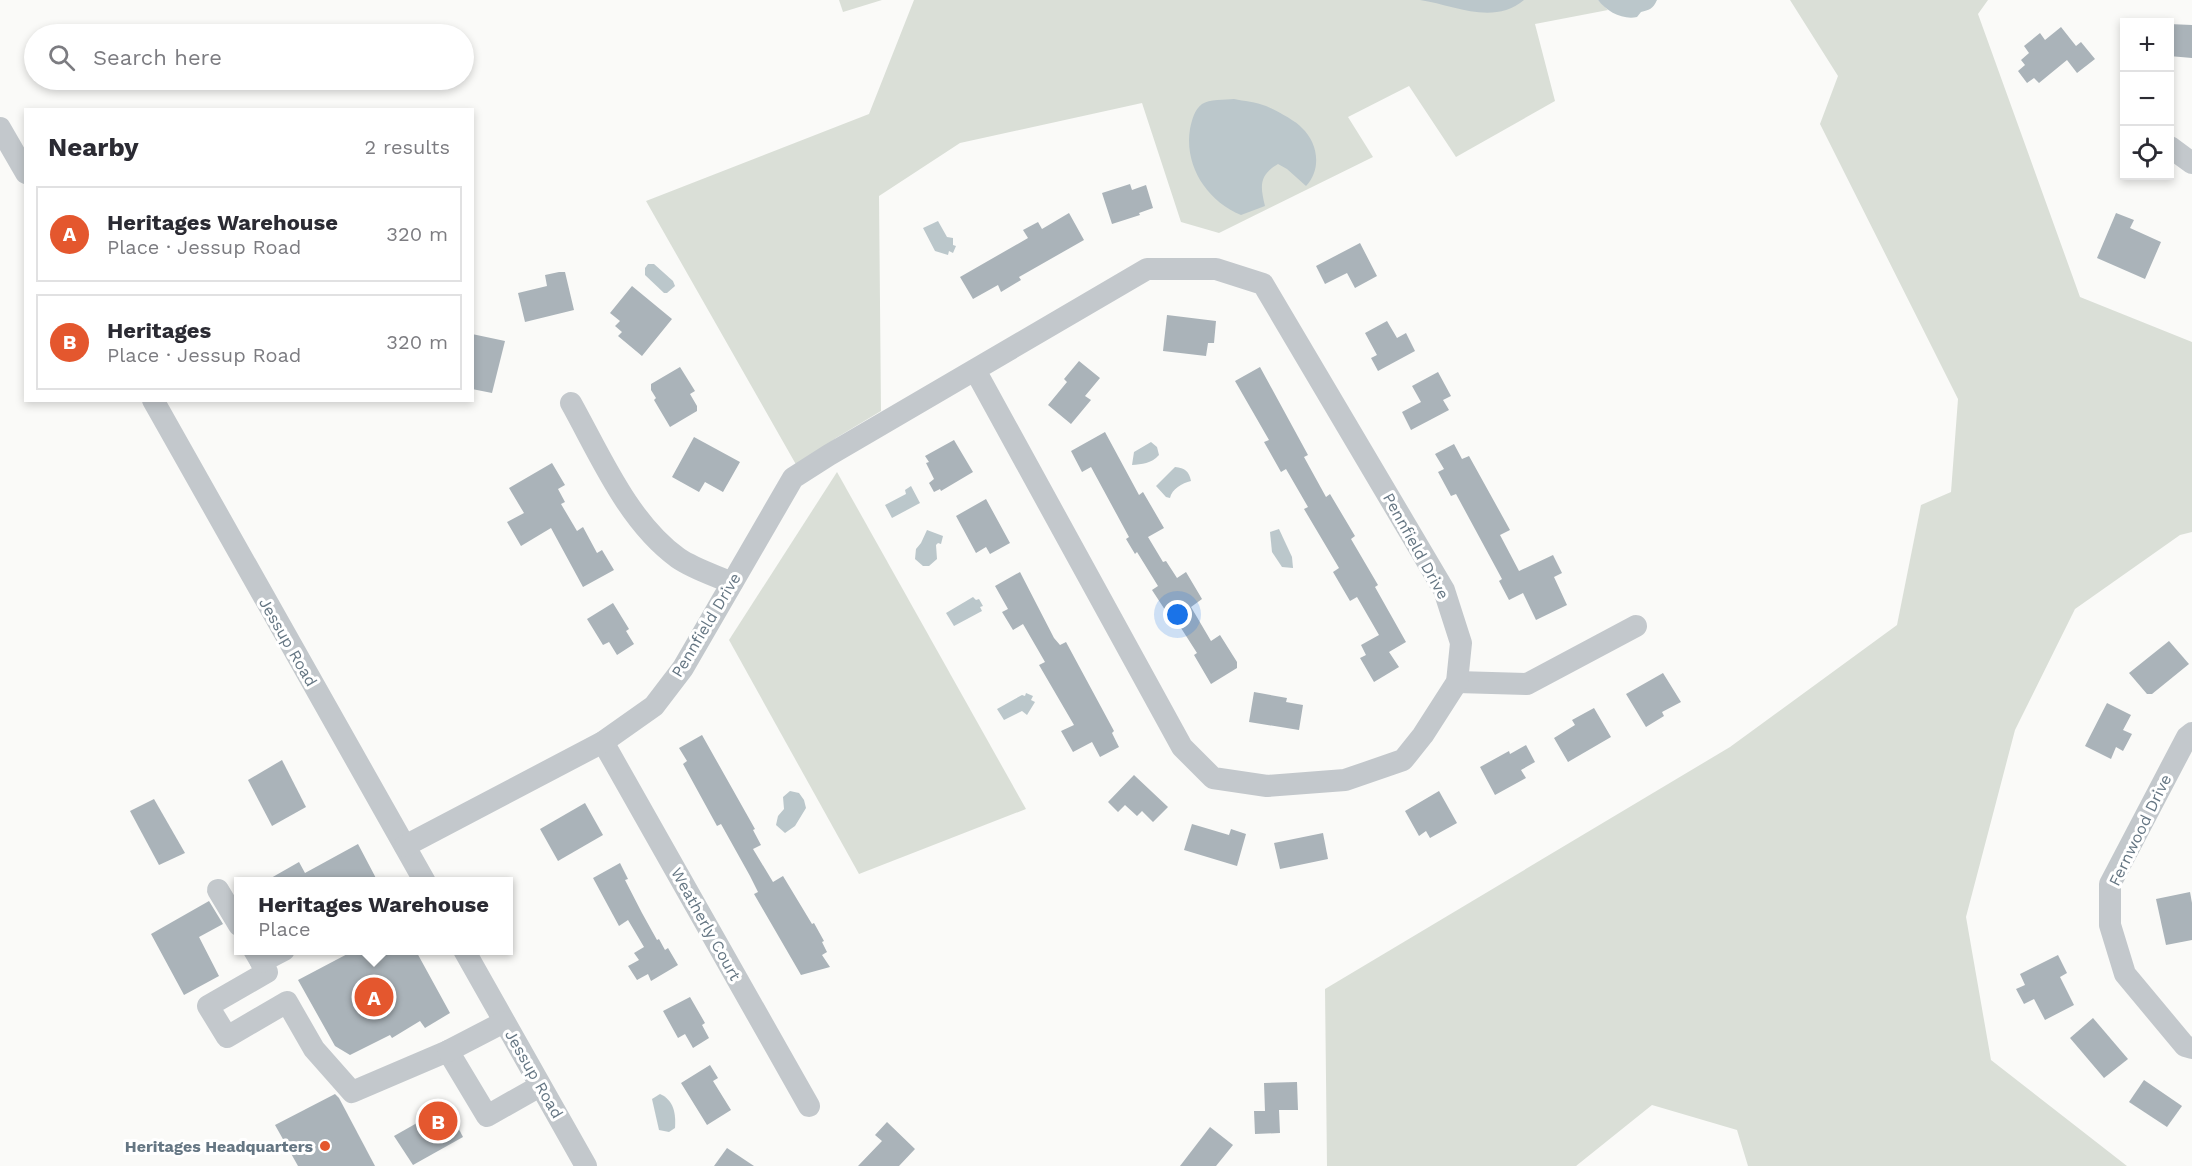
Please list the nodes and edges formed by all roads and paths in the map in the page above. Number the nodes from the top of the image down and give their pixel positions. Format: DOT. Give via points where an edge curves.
graph roads {
  1 [pos="0,128"];
  2 [pos="2174,150"];
  3 [pos="2192,163"];
  4 [pos="24,170"];
  5 [pos="975,370"];
  6 [pos="154,402"];
  7 [pos="571,403"];
  8 [pos="732,583"];
  9 [pos="1636,626"];
  10 [pos="1457,682"];
  11 [pos="2192,733"];
  12 [pos="603,742"];
  13 [pos="405,846"];
  14 [pos="422,877"];
  15 [pos="218,890"];
  16 [pos="234,917"];
  17 [pos="275,955"];
  18 [pos="466,955"];
  19 [pos="261,961"];
  20 [pos="287,1002"];
  21 [pos="504,1022"];
  22 [pos="2192,1048"];
  23 [pos="448,1051"];
  24 [pos="540,1086"];
  25 [pos="809,1106"];
  26 [pos="586,1166"];
  1 -- 4 [label="street"];
  2 -- 3 [label="street"];
  5 -- 8 [label="street, Pennfield Drive" via="793,478"];
  5 -- 10 [label="street, Pennfield Drive" via="1182,747 1213,778 1267,786 1345,780 1403,760"];
  5 -- 10 [label="street, Pennfield Drive" via="1147,269 1216,269 1263,284 1444,590 1461,643"];
  6 -- 13 [label="street, Jessup Road"];
  7 -- 8 [label="street" via="636,517 689,565"];
  8 -- 12 [label="street, Pennfield Drive" via="683,668 654,706"];
  9 -- 10 [label="street" via="1527,684"];
  11 -- 22 [label="street, Fernwood Drive" via="2110,884 2110,925 2125,974 2185,1046"];
  12 -- 13 [label="street, Pennfield Drive"];
  12 -- 25 [label="street, Weatherly Court"];
  13 -- 14 [label="street, Jessup Road"];
  15 -- 16 [label="street"];
  17 -- 19 [label="street"];
  18 -- 21 [label="street, Jessup Road"];
  19 -- 20 [label="street"];
  19 -- 20 [label="street" via="208,1006 227,1037"];
  20 -- 23 [label="street" via="314,1049 352,1092"];
  21 -- 23 [label="street"];
  21 -- 24 [label="street, Jessup Road"];
  23 -- 24 [label="street" via="487,1116"];
  24 -- 26 [label="street, Jessup Road"];
}
